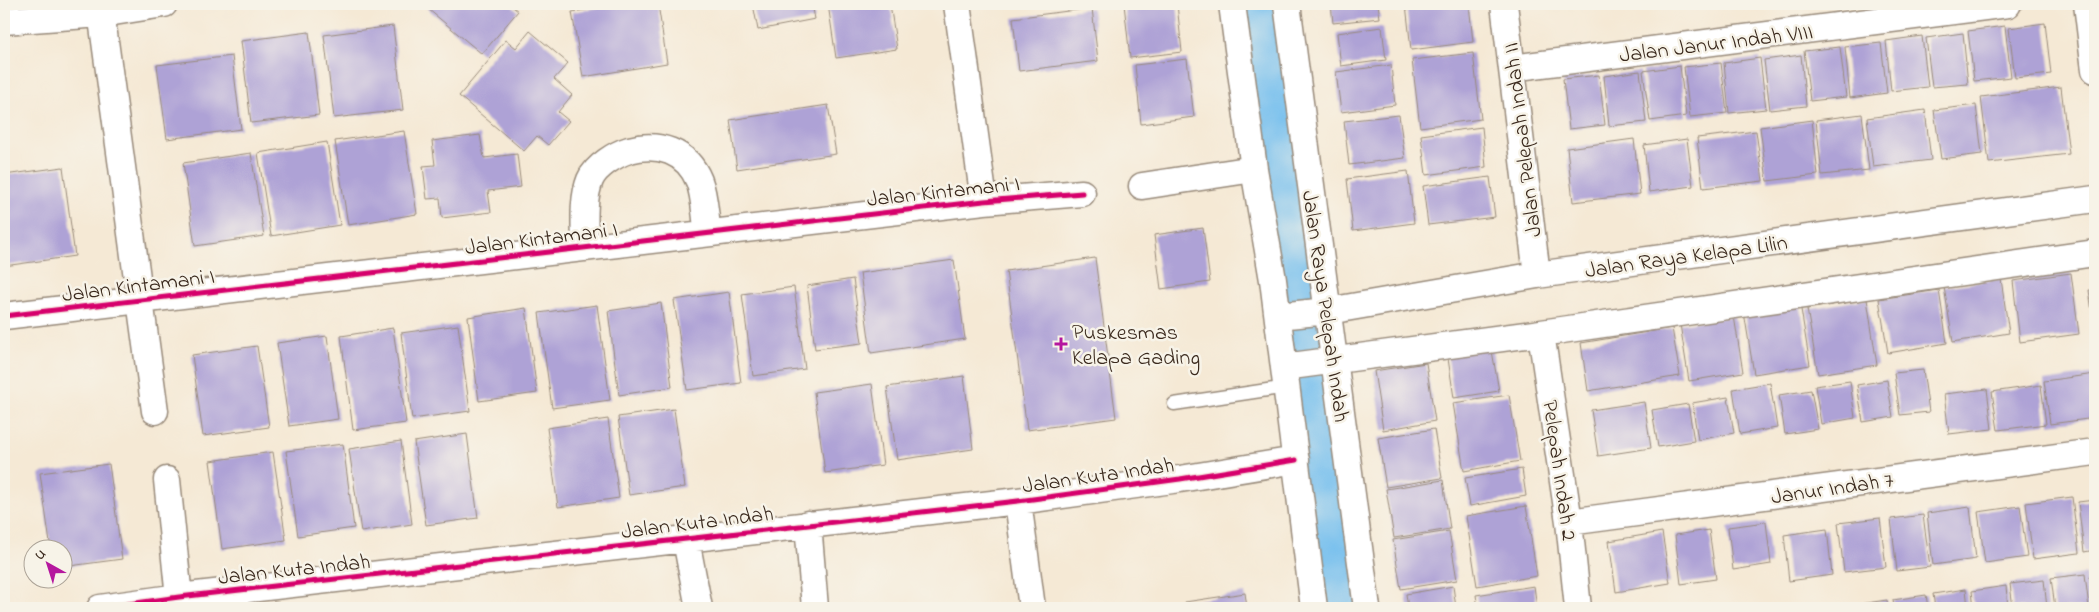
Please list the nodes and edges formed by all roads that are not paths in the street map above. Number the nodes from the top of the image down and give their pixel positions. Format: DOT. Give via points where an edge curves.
graph roads {
  1 [pos="164,4"];
  2 [pos="958,4"];
  3 [pos="1232,4"];
  4 [pos="1287,4"];
  5 [pos="1504,4"];
  6 [pos="2008,4"];
  7 [pos="2087,4"];
  8 [pos="100,9"];
  9 [pos="4,21"];
  10 [pos="1512,68"];
  11 [pos="2095,70"];
  12 [pos="1254,169"];
  13 [pos="1142,186"];
  14 [pos="1082,193"];
  15 [pos="2095,199"];
  16 [pos="984,201"];
  17 [pos="708,234"];
  18 [pos="585,248"];
  19 [pos="2095,253"];
  20 [pos="1537,275"];
  21 [pos="140,300"];
  22 [pos="1323,312"];
  23 [pos="4,316"];
  24 [pos="1282,316"];
  25 [pos="1541,333"];
  26 [pos="1330,360"];
  27 [pos="1289,373"];
  28 [pos="1174,404"];
  29 [pos="155,411"];
  30 [pos="1295,451"];
  31 [pos="2095,452"];
  32 [pos="167,480"];
  33 [pos="1018,501"];
  34 [pos="1569,522"];
  35 [pos="808,524"];
  36 [pos="686,540"];
  37 [pos="180,603"];
  38 [pos="100,608"];
  39 [pos="699,608"];
  40 [pos="814,608"];
  41 [pos="1032,608"];
  42 [pos="1314,608"];
  43 [pos="1367,608"];
  44 [pos="1578,608"];
  1 -- 8 [label="street"];
  2 -- 16 [label="street, Jalan Kintamani I"];
  3 -- 12 [label="street"];
  4 -- 22 [label="street, Jalan Raya Pelepah Indah"];
  5 -- 10 [label="street, Jalan Pelepah Indah II"];
  6 -- 10 [label="street, Jalan Janur Indah VIII"];
  7 -- 11 [label="street"];
  8 -- 9 [label="street"];
  8 -- 21 [label="street"];
  10 -- 20 [label="street, Jalan Pelepah Indah II"];
  12 -- 13 [label="street"];
  12 -- 24 [label="street"];
  14 -- 16 [label="street, Jalan Kintamani I"];
  15 -- 20 [label="street, Jalan Raya Kelapa Lilin"];
  16 -- 17 [label="street, Jalan Kintamani I"];
  17 -- 18 [label="street, Jalan Kintamani I"];
  17 -- 18 [label="street" via="699,181 691,168 679,155 666,148 643,146 623,152 591,177 586,193"];
  18 -- 21 [label="street, Jalan Kintamani I"];
  19 -- 25 [label="street"];
  20 -- 22 [label="street, Jalan Raya Kelapa Lilin"];
  21 -- 23 [label="street, Jalan Kintamani I"];
  21 -- 29 [label="street"];
  22 -- 24 [label="street, Jalan Raya Kelapa Lilin"];
  22 -- 26 [label="street, Jalan Raya Pelepah Indah"];
  24 -- 27 [label="street"];
  25 -- 26 [label="street"];
  25 -- 34 [label="street, Pelepah Indah 2"];
  26 -- 27 [label="street"];
  26 -- 43 [label="street, Jalan Raya Pelepah Indah"];
  27 -- 28 [label="lane"];
  27 -- 30 [label="street"];
  30 -- 33 [label="street, Jalan Kuta Indah" via="1180,479"];
  30 -- 42 [label="street"];
  31 -- 34 [label="street, Janur Indah 7"];
  32 -- 37 [label="street"];
  33 -- 35 [label="street, Jalan Kuta Indah"];
  33 -- 41 [label="street, Jalan Kuta Indah"];
  34 -- 44 [label="street, Pelepah Indah 2"];
  35 -- 36 [label="street, Jalan Kuta Indah"];
  35 -- 40 [label="street"];
  36 -- 37 [label="street, Jalan Kuta Indah"];
  36 -- 39 [label="street"];
  37 -- 38 [label="street, Jalan Kuta Indah"];
}
